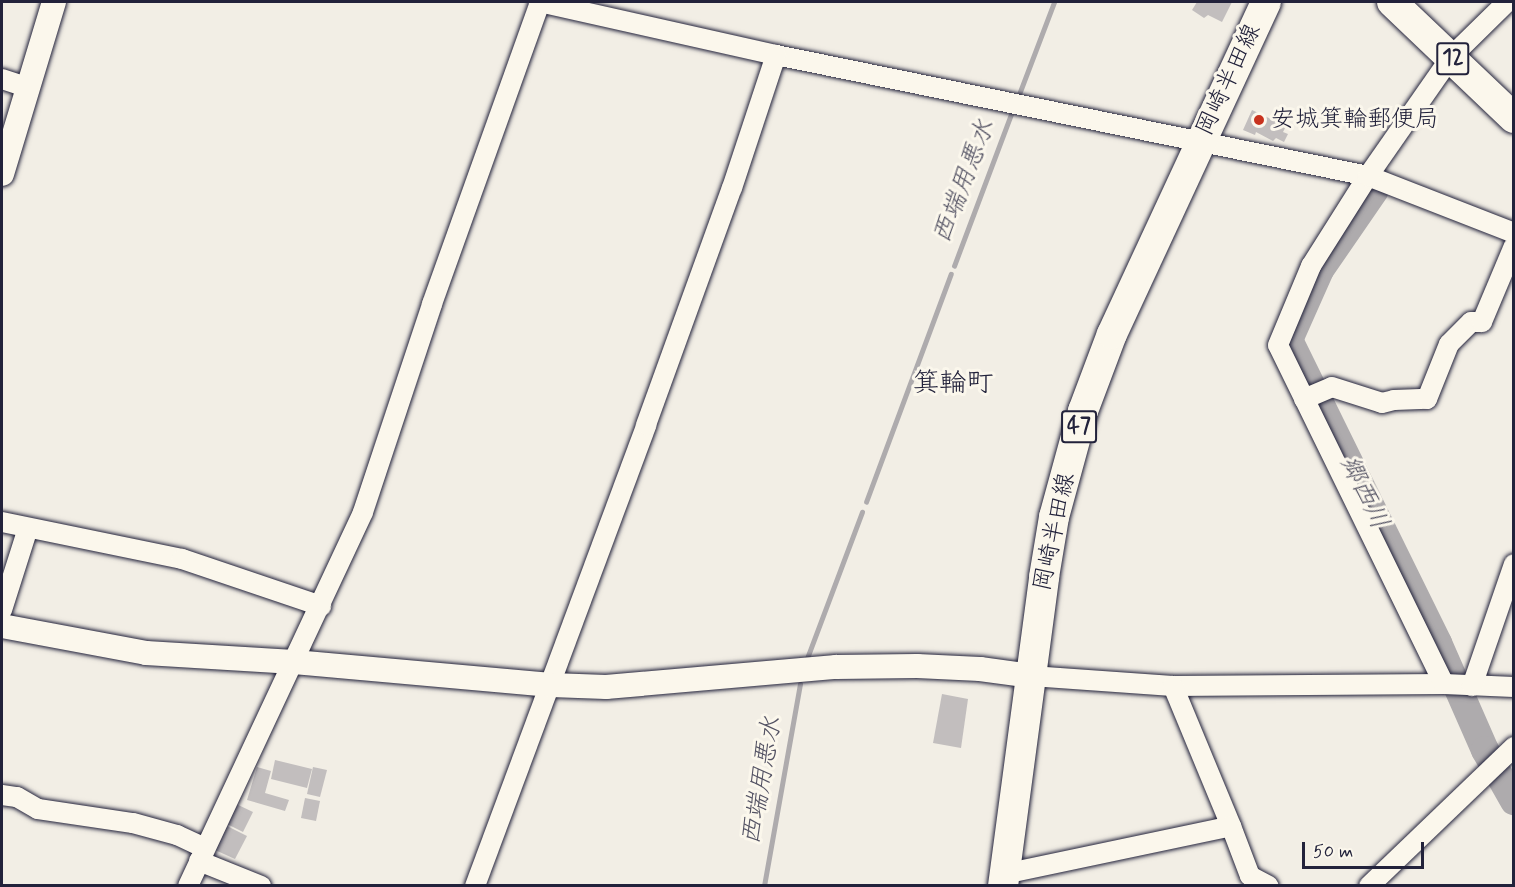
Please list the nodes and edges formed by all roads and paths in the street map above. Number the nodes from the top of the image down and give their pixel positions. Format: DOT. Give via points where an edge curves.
graph roads {
  1 [pos="54,2"];
  2 [pos="539,2"];
  3 [pos="1266,2"];
  4 [pos="1392,2"];
  5 [pos="1507,2"];
  6 [pos="776,55"];
  7 [pos="1451,57"];
  8 [pos="2,79"];
  9 [pos="29,87"];
  10 [pos="1514,118"];
  11 [pos="1200,141"];
  12 [pos="2,174"];
  13 [pos="1368,176"];
  14 [pos="1514,233"];
  15 [pos="1514,246"];
  16 [pos="1304,399"];
  17 [pos="2,522"];
  18 [pos="28,528"];
  19 [pos="1514,564"];
  20 [pos="321,606"];
  21 [pos="2,610"];
  22 [pos="2,626"];
  23 [pos="294,662"];
  24 [pos="1031,676"];
  25 [pos="1444,684"];
  26 [pos="551,685"];
  27 [pos="1173,686"];
  28 [pos="1472,686"];
  29 [pos="1514,687"];
  30 [pos="1514,747"];
  31 [pos="2,795"];
  32 [pos="1231,826"];
  33 [pos="202,854"];
  34 [pos="1003,880"];
  35 [pos="188,885"];
  36 [pos="261,885"];
  37 [pos="475,885"];
  38 [pos="1269,885"];
  39 [pos="1369,885"];
  1 -- 9 [label="street"];
  2 -- 6 [label="street"];
  2 -- 20 [label="street" via="363,512"];
  3 -- 11 [label="main road, 岡崎半田線 / 47"];
  4 -- 7 [label="main road, 12"];
  5 -- 7 [label="street"];
  6 -- 11 [label="street"];
  6 -- 26 [label="street" via="732,188"];
  7 -- 10 [label="main road, 12"];
  7 -- 13 [label="street"];
  8 -- 9 [label="street"];
  9 -- 12 [label="street"];
  11 -- 13 [label="street"];
  11 -- 24 [label="main road, 岡崎半田線 / 47" via="1112,334 1083,411 1054,517"];
  13 -- 14 [label="street"];
  13 -- 16 [label="street" via="1311,266 1278,345"];
  15 -- 16 [label="street" via="1482,322 1472,322 1449,344 1427,399 1382,403 1332,387"];
  16 -- 25 [label="street"];
  17 -- 18 [label="street"];
  18 -- 20 [label="street" via="182,559"];
  18 -- 21 [label="street"];
  19 -- 28 [label="street"];
  20 -- 23 [label="street"];
  22 -- 23 [label="street" via="146,653"];
  23 -- 26 [label="street"];
  23 -- 33 [label="street"];
  24 -- 26 [label="street" via="938,667 836,667 606,687"];
  24 -- 27 [label="street"];
  24 -- 34 [label="main road, 岡崎半田線 / 47"];
  25 -- 27 [label="street"];
  25 -- 28 [label="street"];
  26 -- 37 [label="street"];
  27 -- 32 [label="street"];
  28 -- 29 [label="street"];
  30 -- 39 [label="street"];
  31 -- 33 [label="street" via="17,797 38,809 133,823 177,835"];
  32 -- 34 [label="street"];
  32 -- 38 [label="street" via="1250,876"];
  33 -- 35 [label="street"];
  33 -- 36 [label="street"];
}
